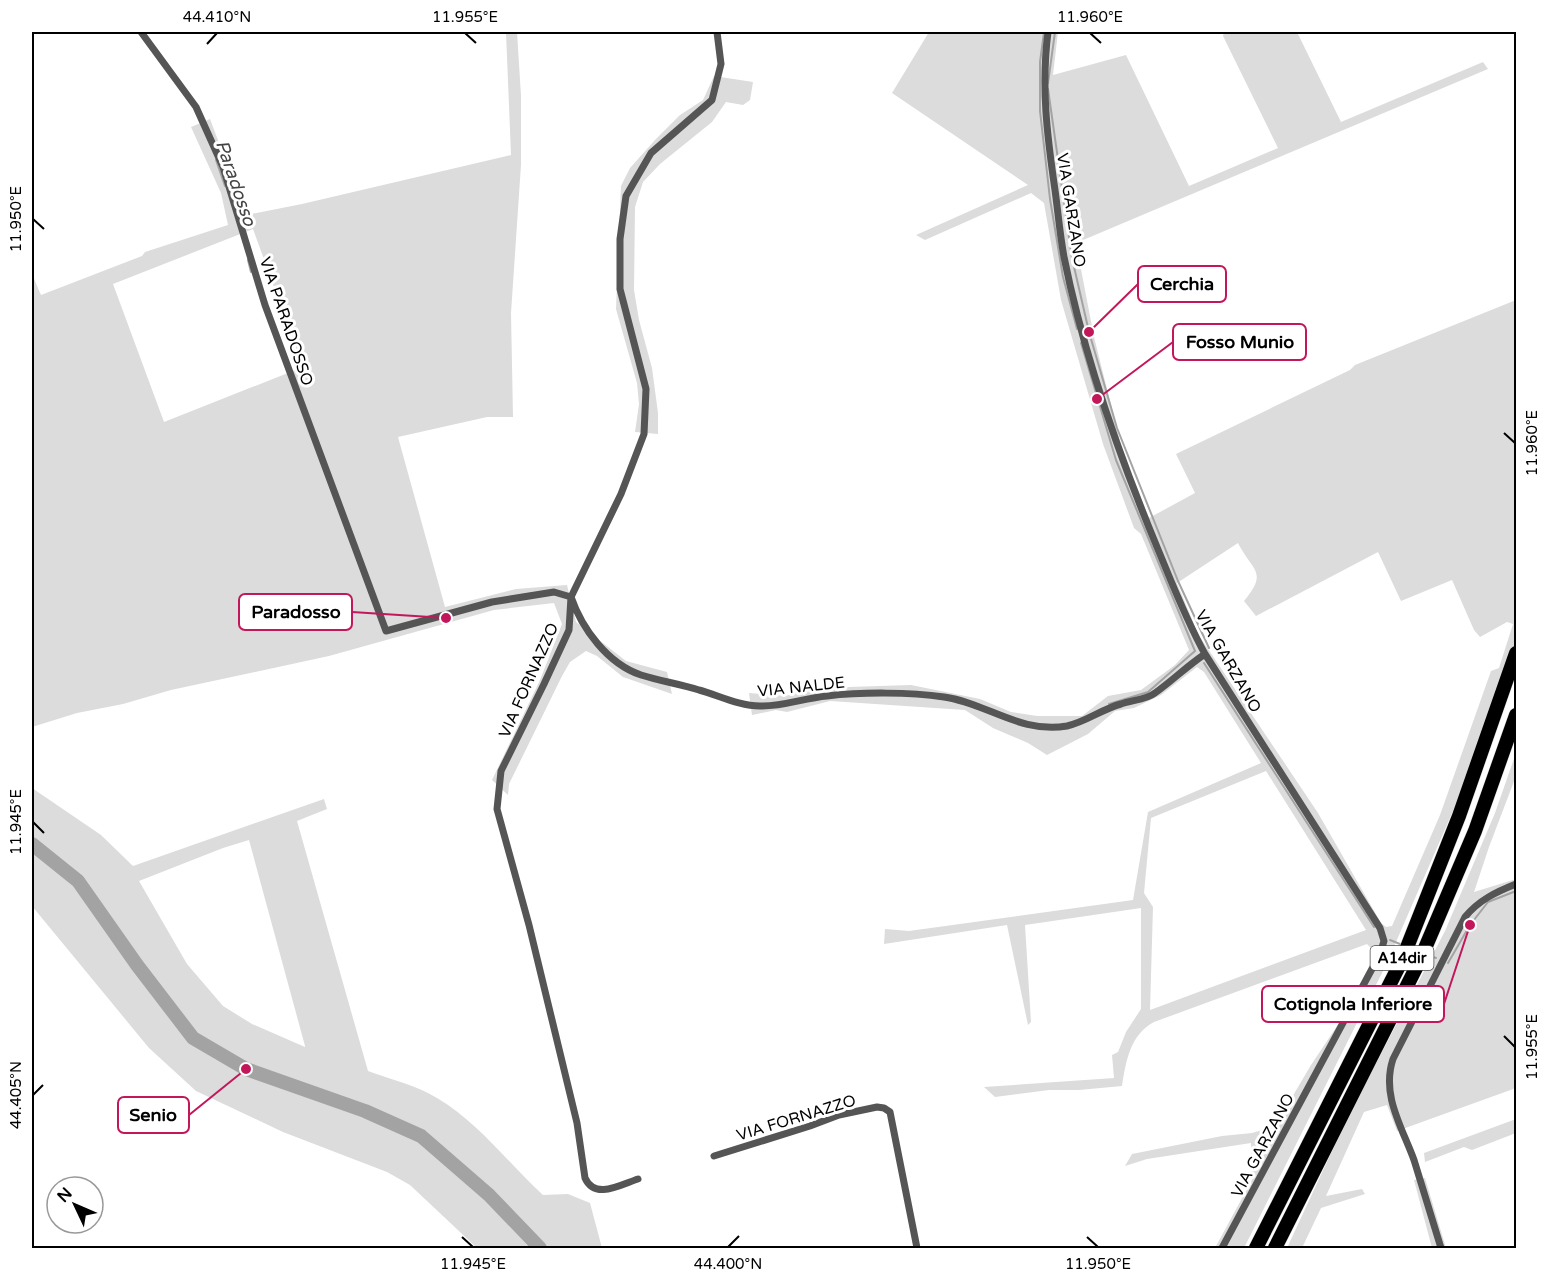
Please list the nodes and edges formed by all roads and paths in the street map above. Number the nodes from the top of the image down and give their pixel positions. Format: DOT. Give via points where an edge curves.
graph roads {
  1 [pos="141,32"];
  2 [pos="717,32"];
  3 [pos="1048,32"];
  4 [pos="571,597"];
  5 [pos="1516,653"];
  6 [pos="1205,654"];
  7 [pos="1516,715"];
  8 [pos="1516,884"];
  9 [pos="714,1156"];
  10 [pos="638,1179"];
  11 [pos="917,1248"];
  12 [pos="1222,1248"];
  13 [pos="1256,1248"];
  14 [pos="1275,1248"];
  15 [pos="1442,1248"];
  1 -- 4 [label="street, VIA PARADOSSO" via="196,107 222,166 265,306 386,631 492,602 554,592"];
  2 -- 4 [label="street, VIA FORNAZZO" via="721,64 712,100 651,153 626,196 620,239 620,289 646,389 644,434 621,494"];
  3 -- 6 [label="street, VIA GARZANO" via="1045,112 1064,256 1081,329 1111,432 1134,493"];
  4 -- 6 [label="street, VIA NALDE" via="576,612 601,648 628,669 754,706 846,694 920,695 965,702 1005,719 1059,727 1154,695"];
  4 -- 10 [label="street, VIA FORNAZZO" via="569,630 501,771 497,809 577,1123 585,1178 593,1189 601,1190"];
  5 -- 13 [label="highway, A14dir" via="1459,816 1402,960"];
  6 -- 12 [label="street, VIA GARZANO" via="1380,928 1384,941"];
  7 -- 14 [label="highway, A14dir" via="1475,831 1420,960"];
  8 -- 15 [label="street" via="1487,897 1465,917 1389,1070 1395,1113"];
  9 -- 11 [label="street, VIA FORNAZZO" via="839,1115 884,1108 890,1112"];
}
